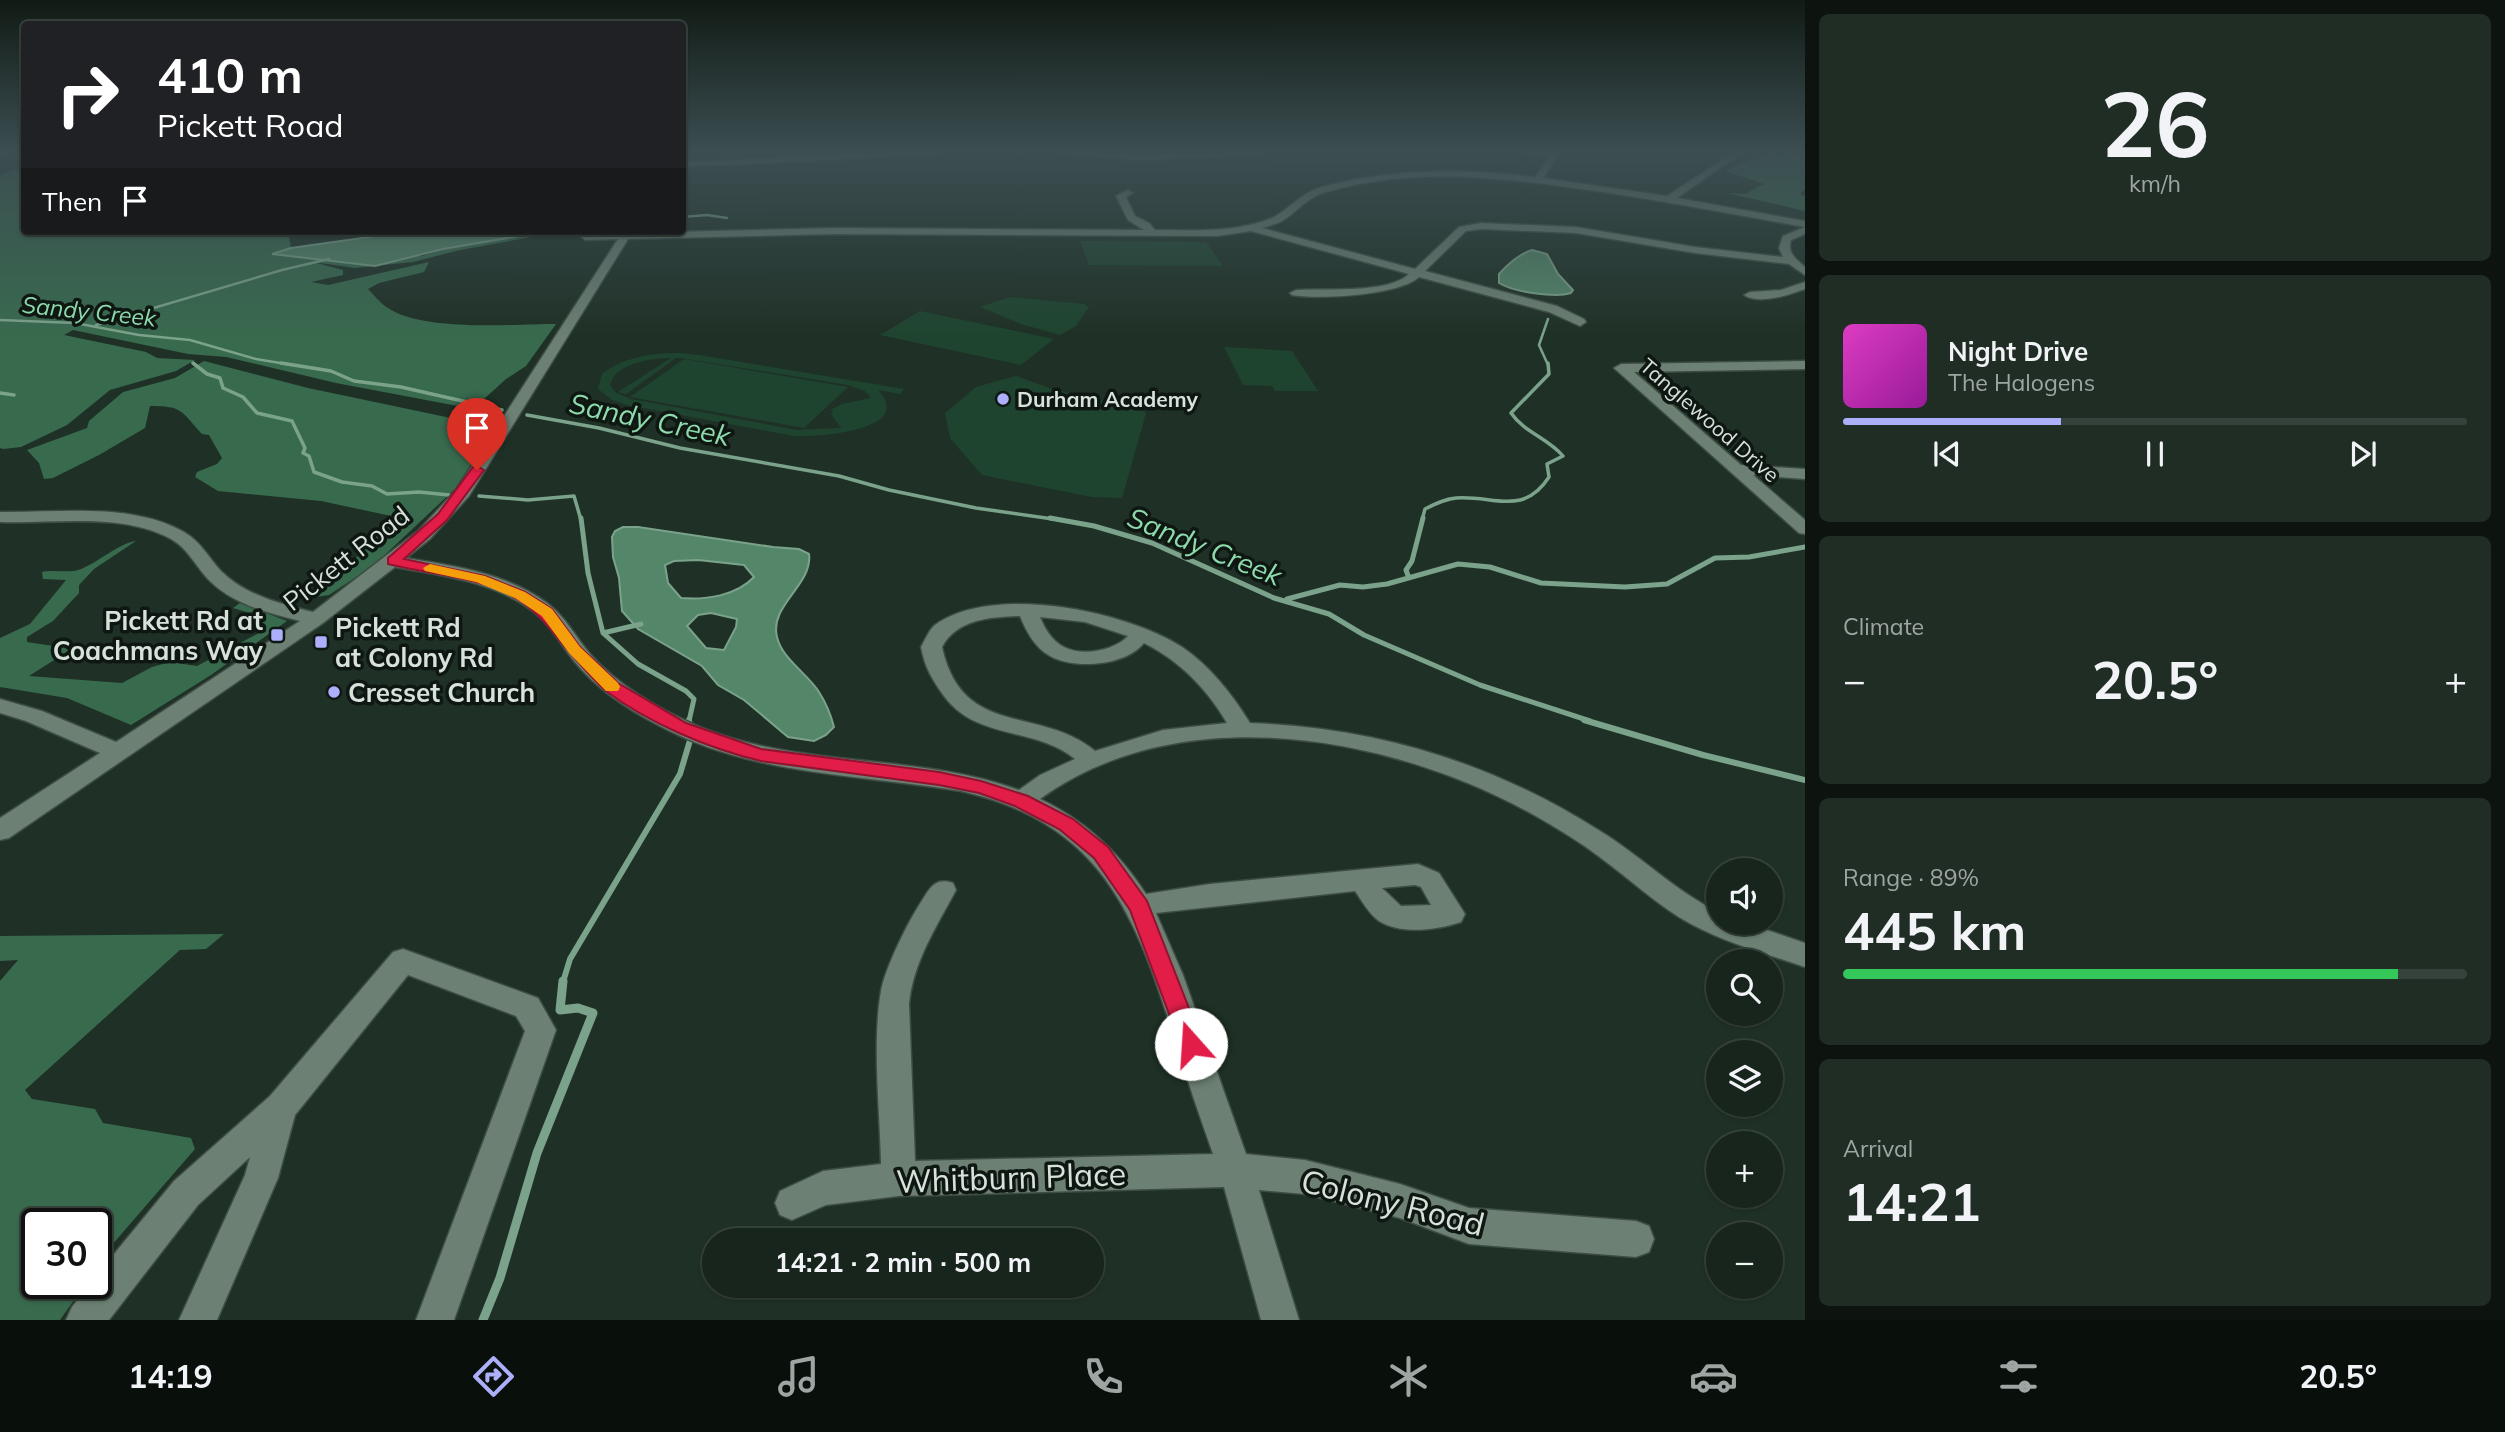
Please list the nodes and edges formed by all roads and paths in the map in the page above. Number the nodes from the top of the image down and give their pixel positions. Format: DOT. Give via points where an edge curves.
graph roads {
  1 [pos="1128,214"];
  2 [pos="1285,214"];
  3 [pos="1743,214"];
  4 [pos="1805,227"];
  5 [pos="1251,228"];
  6 [pos="686,233"];
  7 [pos="1152,233"];
  8 [pos="583,235"];
  9 [pos="612,235"];
  10 [pos="625,235"];
  11 [pos="1792,261"];
  12 [pos="1805,272"];
  13 [pos="1419,273"];
  14 [pos="1805,285"];
  15 [pos="1296,293"];
  16 [pos="1750,295"];
  17 [pos="1580,323"];
  18 [pos="1805,365"];
  19 [pos="1735,469"];
  20 [pos="1805,474"];
  21 [pos="0,517"];
  22 [pos="1805,529"];
  23 [pos="393,561"];
  24 [pos="1028,609"];
  25 [pos="316,618"];
  26 [pos="1140,635"];
  27 [pos="0,706"];
  28 [pos="1242,729"];
  29 [pos="119,752"];
  30 [pos="1092,761"];
  31 [pos="1021,801"];
  32 [pos="0,831"];
  33 [pos="1362,880"];
  34 [pos="943,890"];
  35 [pos="1139,907"];
  36 [pos="1805,956"];
  37 [pos="281,1107"];
  38 [pos="1234,1170"];
  39 [pos="899,1179"];
  40 [pos="792,1203"];
  41 [pos="1636,1238"];
  42 [pos="85,1320"];
  43 [pos="198,1320"];
  44 [pos="435,1320"];
  45 [pos="1280,1320"];
  1 -- 7 [label="street"];
  2 -- 5 [label="street"];
  3 -- 4 [label="street"];
  4 -- 11 [label="street" via="1784,243"];
  5 -- 7 [label="street"];
  5 -- 13 [label="street"];
  6 -- 7 [label="street"];
  8 -- 9 [label="street"];
  10 -- 23 [label="street, Pickett Road" via="463,492"];
  11 -- 12 [label="street"];
  11 -- 13 [label="street" via="1576,230 1481,226 1463,229"];
  13 -- 15 [label="street" via="1392,287"];
  13 -- 17 [label="street" via="1553,309"];
  14 -- 16 [label="street" via="1783,293"];
  18 -- 19 [label="street, Tanglewood Drive" via="1621,368"];
  19 -- 20 [label="street"];
  19 -- 22 [label="street, Tanglewood Drive"];
  21 -- 25 [label="street" via="118,520 159,528 187,542 209,569 238,593"];
  23 -- 25 [label="street, Pickett Road"];
  23 -- 31 [label="street" via="480,579 520,595 547,613 612,687 680,727 740,750 962,783"];
  24 -- 26 [label="street" via="1074,614"];
  24 -- 26 [label="street" via="1033,625 1059,653 1124,650"];
  24 -- 30 [label="street" via="970,615 939,631 931,645 934,663 957,699 975,715 1059,737"];
  25 -- 29 [label="street, Pickett Road"];
  26 -- 28 [label="street" via="1186,660"];
  27 -- 29 [label="street"];
  28 -- 30 [label="street" via="1163,737"];
  28 -- 36 [label="street" via="1354,738 1415,752 1464,770 1579,829 1698,914"];
  29 -- 32 [label="street, Pickett Road"];
  30 -- 31 [label="street" via="1050,780"];
  31 -- 35 [label="street" via="1066,824 1101,853"];
  33 -- 35 [label="street"];
  34 -- 39 [label="street" via="922,924 896,987"];
  35 -- 38 [label="street" via="1174,993"];
  37 -- 42 [label="street" via="186,1193"];
  37 -- 43 [label="street" via="261,1178"];
  37 -- 44 [label="street" via="403,961 527,1007 541,1030"];
  38 -- 39 [label="street, Whitburn Place"];
  38 -- 41 [label="street, Colony Road" via="1305,1177 1400,1201 1469,1226"];
  38 -- 45 [label="street"];
  39 -- 40 [label="street, Whitburn Place" via="823,1188"];
}
